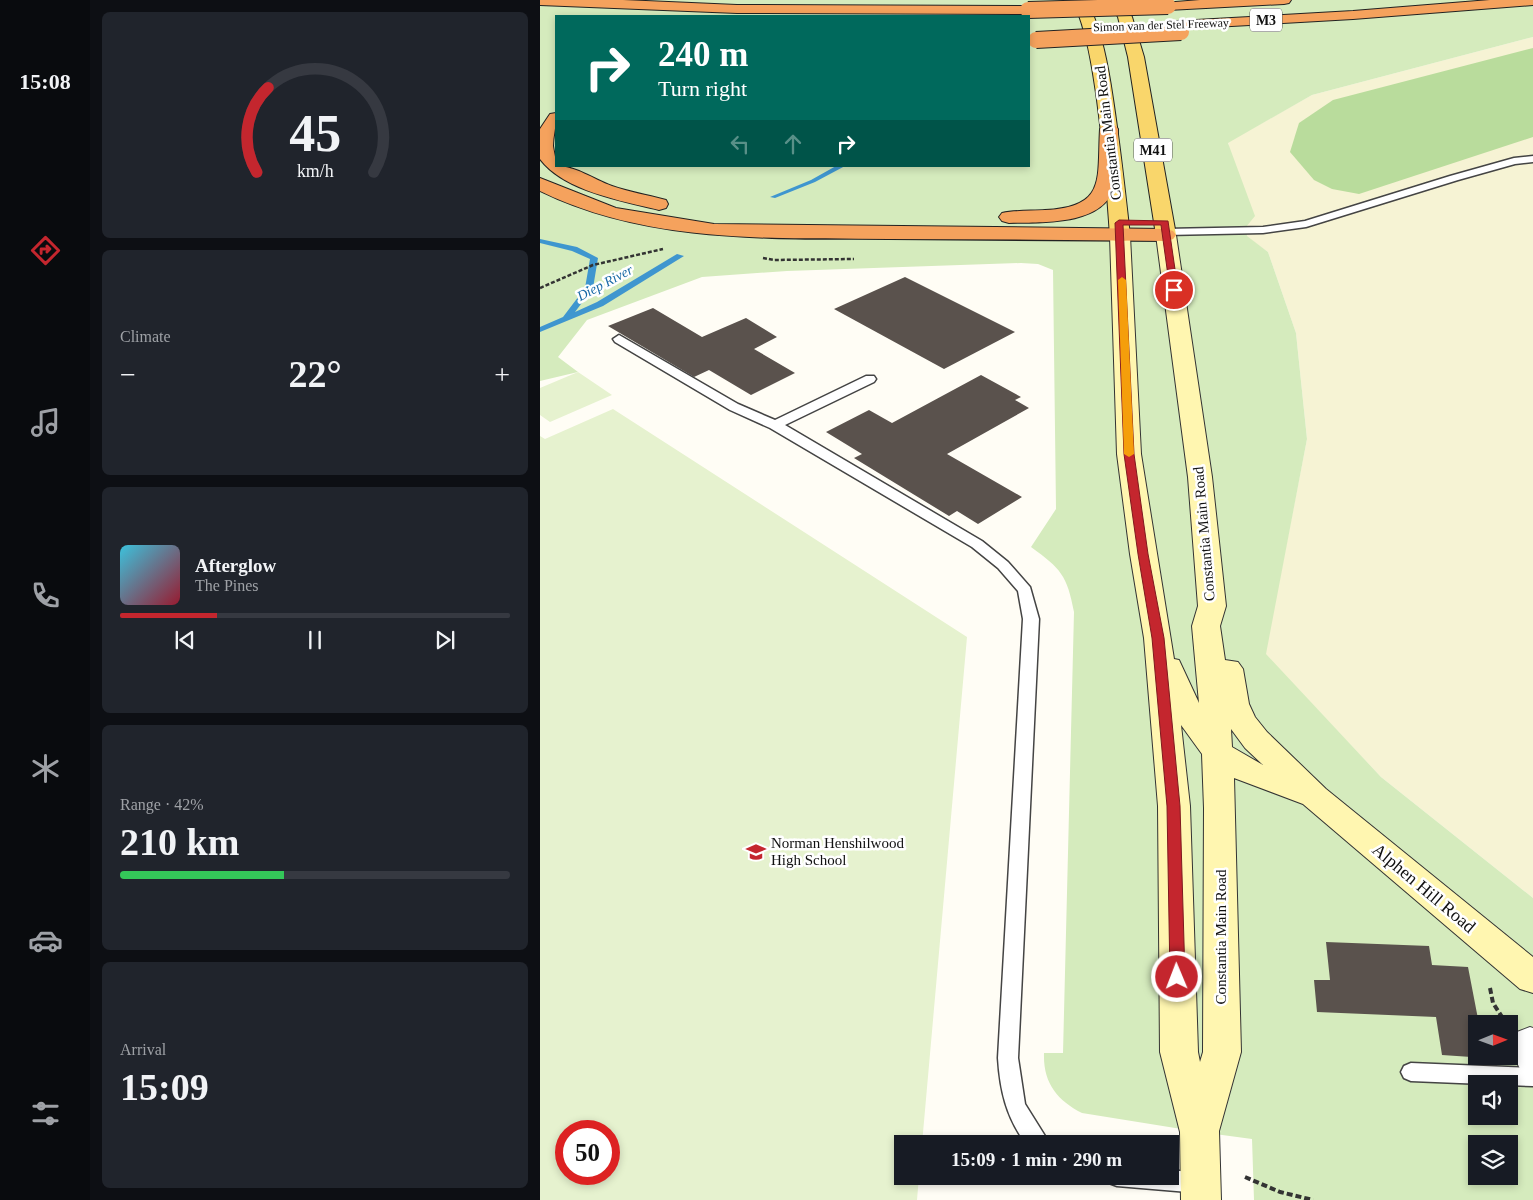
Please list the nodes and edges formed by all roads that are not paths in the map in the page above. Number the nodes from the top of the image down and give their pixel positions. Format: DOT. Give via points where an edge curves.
graph roads {
  1 [pos="868,0"];
  2 [pos="1080,0"];
  3 [pos="1092,0"];
  4 [pos="1115,0"];
  5 [pos="1290,0"];
  6 [pos="540,1"];
  7 [pos="1533,1"];
  8 [pos="1027,6"];
  9 [pos="1032,34"];
  10 [pos="555,119"];
  11 [pos="1109,129"];
  12 [pos="1533,159"];
  13 [pos="555,164"];
  14 [pos="559,167"];
  15 [pos="540,184"];
  16 [pos="933,220"];
  17 [pos="1120,229"];
  18 [pos="1166,230"];
  19 [pos="619,339"];
  20 [pos="870,379"];
  21 [pos="775,425"];
  22 [pos="1212,606"];
  23 [pos="1158,638"];
  24 [pos="1217,752"];
  25 [pos="1315,797"];
  26 [pos="1533,978"];
  27 [pos="1526,1050"];
  28 [pos="1411,1072"];
  29 [pos="1200,1132"];
  30 [pos="1032,1135"];
  31 [pos="1164,1185"];
  32 [pos="1201,1192"];
  1 -- 8 [label="highway"];
  2 -- 11 [label="main road, Constantia Main Road / M41" via="1089,18 1099,58"];
  3 -- 8 [label="highway"];
  4 -- 18 [label="main road, Constantia Main Road / M41" via="1125,17 1136,57"];
  5 -- 8 [label="highway, Simon van der Stel Freeway / M3, bridge" via="1168,6"];
  6 -- 8 [label="highway, Simon van der Stel Freeway / M3" via="737,9"];
  7 -- 9 [label="highway, bridge" via="1180,28"];
  10 -- 13 [label="highway" via="545,140 547,156"];
  11 -- 16 [label="highway" via="1104,188 1099,198 1088,207 1045,216"];
  11 -- 17 [label="main road, Constantia Main Road / M41"];
  12 -- 18 [label="lane" via="1454,178 1306,224 1263,230"];
  14 -- 16 [label="highway" via="592,186 683,208 772,216"];
  15 -- 17 [label="highway" via="612,213 714,230"];
  16 -- 17 [label="highway"];
  17 -- 18 [label="highway"];
  17 -- 23 [label="main road, Constantia Main Road / M41" via="1129,454"];
  18 -- 22 [label="main road, Constantia Main Road / M41" via="1200,477"];
  19 -- 21 [label="lane" via="734,407"];
  20 -- 21 [label="lane"];
  21 -- 30 [label="lane" via="977,544 1003,565 1025,590 1031,619 1008,1058 1011,1096 1022,1123"];
  22 -- 24 [label="main road, Constantia Main Road / M41" via="1206,626"];
  22 -- 25 [label="main road, Alphen Hill Road" via="1221,623 1234,704 1242,722 1256,740"];
  23 -- 24 [label="main road, Alphen Hill Road" via="1186,709"];
  23 -- 29 [label="main road, Constantia Main Road / M41" via="1174,806 1179,1052"];
  24 -- 25 [label="main road, Alphen Hill Road" via="1250,772"];
  24 -- 29 [label="main road, Constantia Main Road / M41" via="1222,1052"];
  25 -- 26 [label="main road, Alphen Hill Road"];
  27 -- 28 [label="lane"];
  29 -- 32 [label="main road, Constantia Main Road / M41"];
  31 -- 32 [label="lane"];
}
